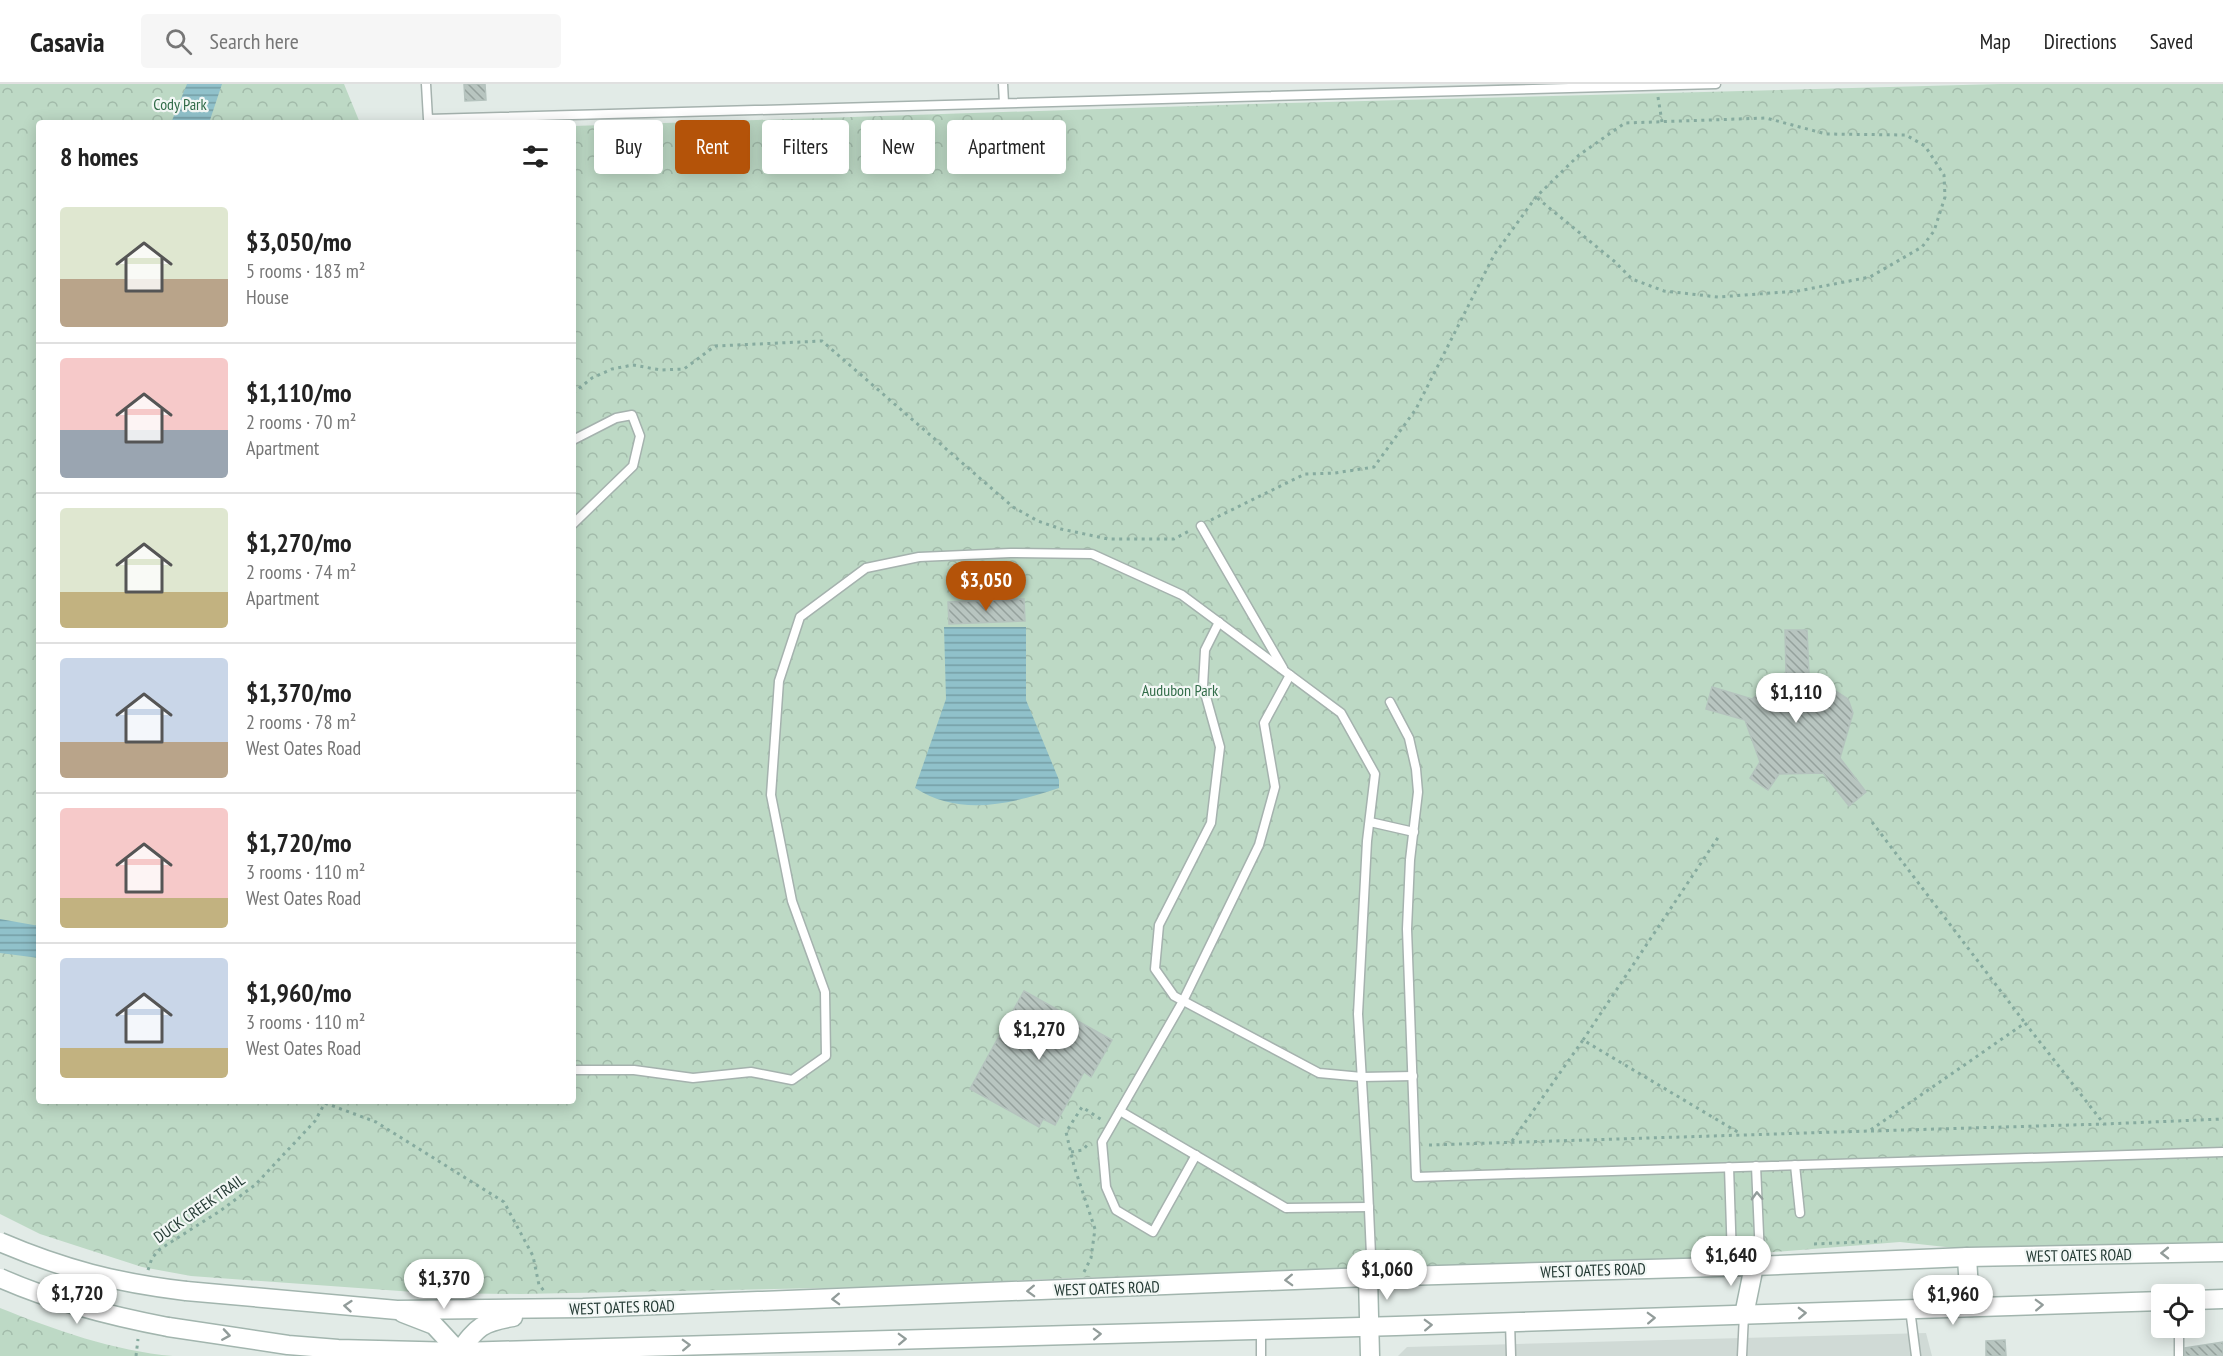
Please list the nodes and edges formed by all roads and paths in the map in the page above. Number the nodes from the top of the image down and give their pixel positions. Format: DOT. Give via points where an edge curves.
graph roads {
  1 [pos="426,84"];
  2 [pos="1003,84"];
  3 [pos="1716,84"];
  4 [pos="1656,85"];
  5 [pos="1004,103"];
  6 [pos="1662,122"];
  7 [pos="1536,198"];
  8 [pos="576,391"];
  9 [pos="576,438"];
  10 [pos="576,521"];
  11 [pos="1201,526"];
  12 [pos="1220,622"];
  13 [pos="1287,673"];
  14 [pos="1390,702"];
  15 [pos="1370,822"];
  16 [pos="1872,822"];
  17 [pos="1414,832"];
  18 [pos="1719,836"];
  19 [pos="1183,1001"];
  20 [pos="2025,1023"];
  21 [pos="1583,1040"];
  22 [pos="576,1070"];
  23 [pos="1413,1076"];
  24 [pos="1362,1077"];
  25 [pos="324,1104"];
  26 [pos="330,1104"];
  27 [pos="1120,1111"];
  28 [pos="2223,1119"];
  29 [pos="1105,1123"];
  30 [pos="2104,1124"];
  31 [pos="1869,1131"];
  32 [pos="1742,1134"];
  33 [pos="1090,1141"];
  34 [pos="1512,1141"];
  35 [pos="1429,1144"];
  36 [pos="1071,1152"];
  37 [pos="2223,1152"];
  38 [pos="1196,1155"];
  39 [pos="1795,1165"];
  40 [pos="1756,1166"];
  41 [pos="1729,1167"];
  42 [pos="1369,1207"];
  43 [pos="1800,1213"];
  44 [pos="0,1242"];
  45 [pos="2223,1252"];
  46 [pos="1967,1257"];
  47 [pos="1754,1266"];
  48 [pos="1368,1277"];
  49 [pos="0,1278"];
  50 [pos="146,1279"];
  51 [pos="1080,1279"];
  52 [pos="548,1295"];
  53 [pos="2223,1299"];
  54 [pos="2205,1300"];
  55 [pos="2151,1301"];
  56 [pos="1970,1307"];
  57 [pos="583,1308"];
  58 [pos="1910,1309"];
  59 [pos="397,1310"];
  60 [pos="1743,1315"];
  61 [pos="1510,1322"];
  62 [pos="1369,1327"];
  63 [pos="1261,1330"];
  64 [pos="139,1332"];
  65 [pos="2179,1338"];
  66 [pos="459,1352"];
  67 [pos="592,1352"];
  68 [pos="136,1356"];
  69 [pos="1261,1356"];
  70 [pos="1370,1356"];
  71 [pos="1511,1356"];
  72 [pos="1742,1356"];
  73 [pos="1916,1356"];
  74 [pos="2179,1356"];
  1 -- 5 [label="lane" via="428,119"];
  2 -- 5 [label="lane"];
  3 -- 4 [label="lane"];
  4 -- 5 [label="lane"];
  4 -- 6 [label="path"];
  6 -- 7 [label="path" via="1625,123 1579,155"];
  6 -- 7 [label="path" via="1766,118 1826,134 1906,135 1925,146 1944,175 1945,197 1935,231 1922,247 1870,277 1798,291 1718,297 1664,291 1632,279"];
  7 -- 11 [label="path" via="1494,255 1416,409 1374,467 1305,474"];
  8 -- 11 [label="path" via="612,369 633,365 684,369 715,346 822,341 1013,507 1038,521 1108,539 1174,539"];
  9 -- 10 [label="lane" via="616,418 632,415 640,436 633,466"];
  11 -- 13 [label="lane"];
  12 -- 13 [label="lane"];
  12 -- 19 [label="lane" via="1205,650 1203,686 1220,747 1211,823 1159,925 1155,969 1174,996"];
  12 -- 22 [label="lane" via="1182,594 1092,554 1010,552 919,557 866,568 800,617 778,681 771,795 792,901 825,992 826,1056 792,1080 752,1072 693,1078 634,1070"];
  13 -- 15 [label="lane" via="1341,713 1375,774"];
  13 -- 19 [label="lane" via="1264,723 1275,787 1259,845"];
  14 -- 17 [label="lane" via="1409,738 1416,769"];
  15 -- 17 [label="lane"];
  15 -- 24 [label="lane" via="1358,1014"];
  16 -- 20 [label="path"];
  17 -- 23 [label="lane" via="1407,928"];
  18 -- 21 [label="path"];
  19 -- 24 [label="lane" via="1319,1073"];
  19 -- 27 [label="lane"];
  20 -- 30 [label="path"];
  20 -- 31 [label="path"];
  21 -- 32 [label="path"];
  21 -- 34 [label="path"];
  23 -- 24 [label="lane"];
  23 -- 41 [label="lane" via="1416,1177"];
  24 -- 42 [label="lane"];
  25 -- 50 [label="path, DUCK CREEK TRAIL" via="315,1121 255,1185 160,1249 152,1258"];
  26 -- 52 [label="path" via="376,1122 504,1202 532,1256 539,1285"];
  27 -- 38 [label="lane"];
  27 -- 38 [label="lane" via="1102,1142 1106,1187 1116,1210 1153,1232"];
  28 -- 30 [label="path"];
  29 -- 36 [label="path" via="1082,1107 1066,1132"];
  30 -- 31 [label="path"];
  31 -- 32 [label="path"];
  32 -- 34 [label="path"];
  33 -- 36 [label="path" via="1083,1150"];
  34 -- 35 [label="path"];
  36 -- 51 [label="path" via="1095,1229 1091,1258"];
  37 -- 39 [label="lane"];
  38 -- 42 [label="lane" via="1286,1208"];
  39 -- 40 [label="lane"];
  39 -- 43 [label="lane"];
  40 -- 41 [label="lane"];
  47 -- 40 [label="lane, one-way" via="1760,1257"];
  41 -- 47 [label="lane" via="1732,1259"];
  42 -- 48 [label="lane"];
  59 -- 44 [label="main road, WEST OATES ROAD, one-way, bridge" via="136,1285 55,1264"];
  45 -- 46 [label="main road, WEST OATES ROAD, one-way"];
  46 -- 47 [label="main road, WEST OATES ROAD"];
  46 -- 56 [label="main road"];
  47 -- 48 [label="main road, WEST OATES ROAD"];
  47 -- 60 [label="main road"];
  48 -- 57 [label="main road, WEST OATES ROAD, one-way"];
  48 -- 62 [label="main road"];
  49 -- 66 [label="main road, one-way, bridge" via="68,1304 168,1327 288,1345"];
  53 -- 54 [label="main road"];
  56 -- 55 [label="main road, one-way"];
  56 -- 58 [label="main road"];
  57 -- 59 [label="main road, WEST OATES ROAD"];
  57 -- 66 [label="main road" via="495,1320 476,1329"];
  60 -- 58 [label="main road, one-way"];
  58 -- 73 [label="lane"];
  59 -- 66 [label="main road" via="434,1325"];
  61 -- 60 [label="main road, one-way"];
  60 -- 72 [label="lane"];
  62 -- 61 [label="main road, one-way"];
  61 -- 71 [label="lane"];
  62 -- 63 [label="main road"];
  62 -- 70 [label="main road"];
  67 -- 63 [label="main road, one-way"];
  63 -- 69 [label="lane"];
  64 -- 68 [label="path"];
  65 -- 74 [label="lane"];
  66 -- 67 [label="main road"];
}
